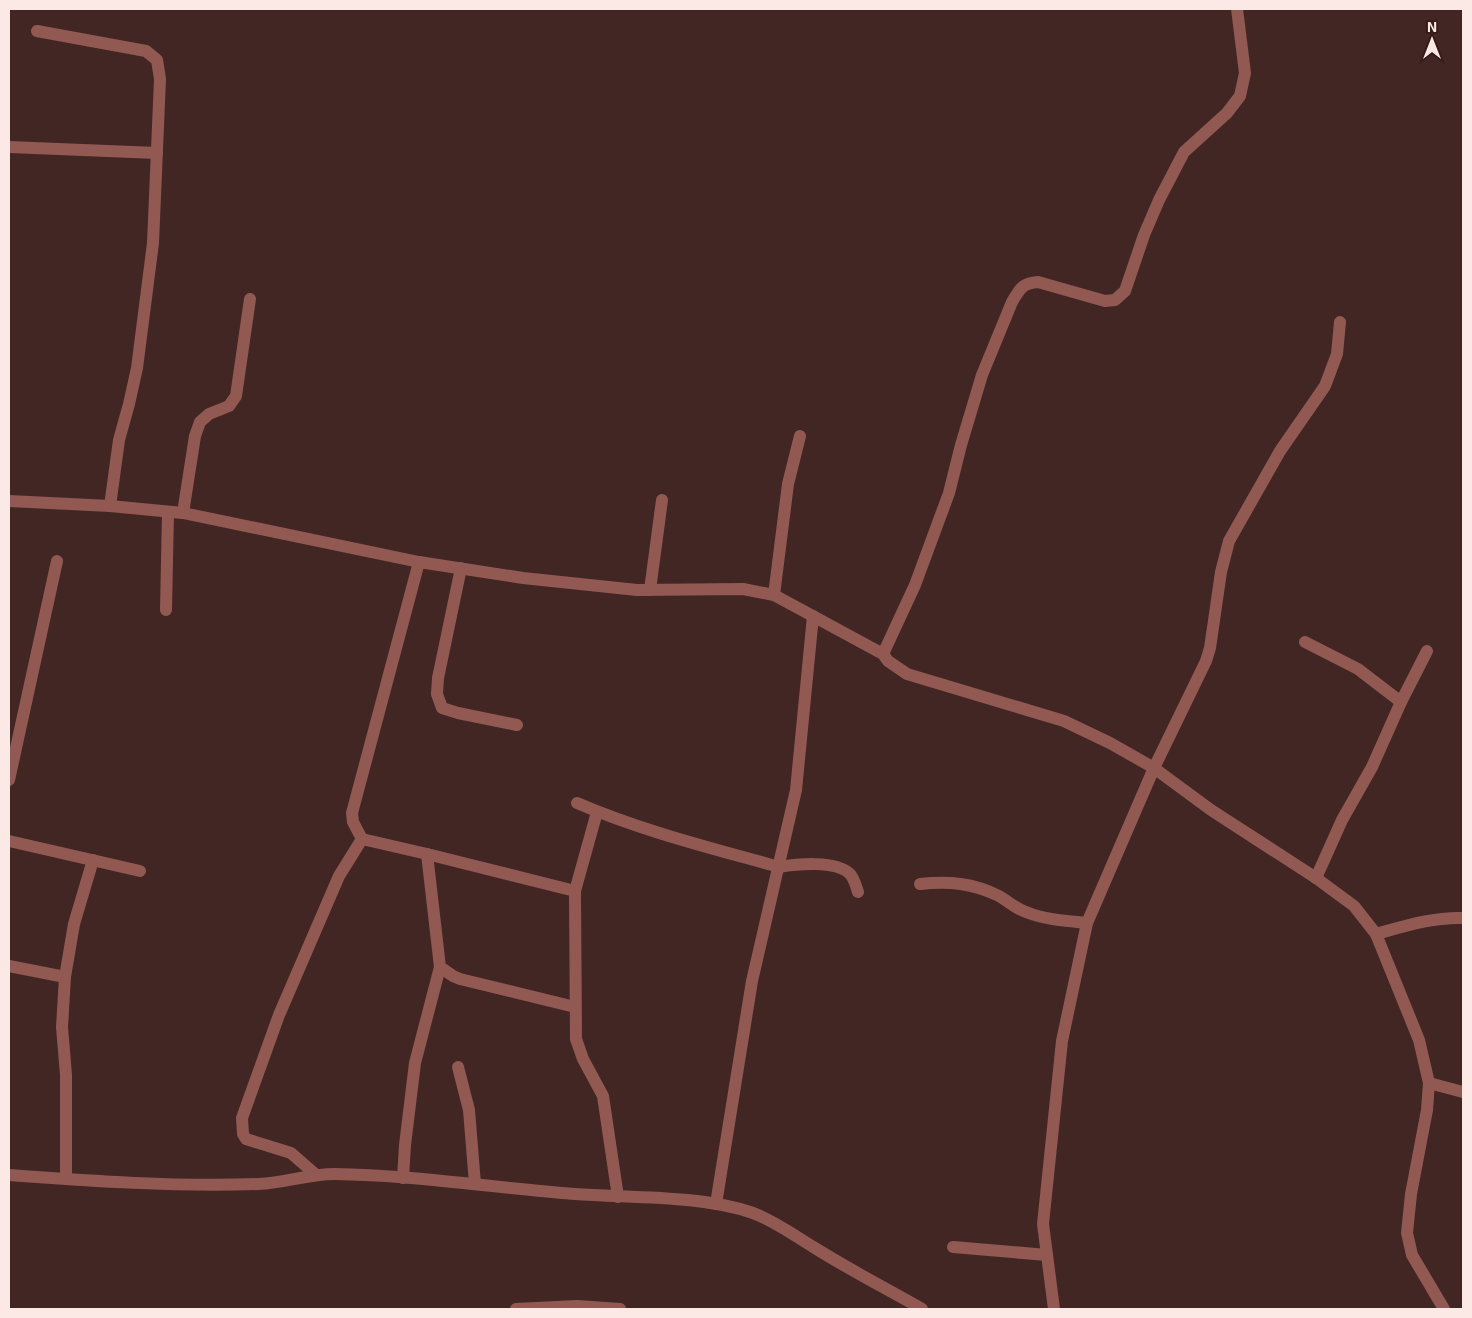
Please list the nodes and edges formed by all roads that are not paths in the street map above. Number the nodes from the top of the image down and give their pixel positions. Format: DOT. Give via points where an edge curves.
graph roads {
  1 [pos="1238,9"];
  2 [pos="37,31"];
  3 [pos="9,148"];
  4 [pos="157,153"];
  5 [pos="250,299"];
  6 [pos="1340,322"];
  7 [pos="800,436"];
  8 [pos="662,500"];
  9 [pos="9,501"];
  10 [pos="110,506"];
  11 [pos="168,512"];
  12 [pos="183,513"];
  13 [pos="57,560"];
  14 [pos="419,562"];
  15 [pos="461,568"];
  16 [pos="650,590"];
  17 [pos="774,595"];
  18 [pos="166,610"];
  19 [pos="813,616"];
  20 [pos="1305,642"];
  21 [pos="1427,651"];
  22 [pos="882,654"];
  23 [pos="1401,702"];
  24 [pos="518,725"];
  25 [pos="1154,768"];
  26 [pos="9,780"];
  27 [pos="577,803"];
  28 [pos="597,812"];
  29 [pos="362,839"];
  30 [pos="9,841"];
  31 [pos="427,854"];
  32 [pos="93,860"];
  33 [pos="779,867"];
  34 [pos="140,871"];
  35 [pos="1316,878"];
  36 [pos="920,884"];
  37 [pos="575,892"];
  38 [pos="858,892"];
  39 [pos="1463,918"];
  40 [pos="1087,923"];
  41 [pos="1376,934"];
  42 [pos="9,966"];
  43 [pos="440,967"];
  44 [pos="65,977"];
  45 [pos="575,1007"];
  46 [pos="458,1067"];
  47 [pos="1429,1084"];
  48 [pos="1463,1092"];
  49 [pos="315,1174"];
  50 [pos="9,1175"];
  51 [pos="66,1178"];
  52 [pos="403,1178"];
  53 [pos="475,1184"];
  54 [pos="618,1197"];
  55 [pos="716,1204"];
  56 [pos="952,1247"];
  57 [pos="1047,1255"];
  58 [pos="516,1309"];
  59 [pos="620,1309"];
  60 [pos="922,1309"];
  61 [pos="1054,1309"];
  62 [pos="1444,1309"];
  1 -- 22 [label="street" via="1245,73 1240,96 1227,113 1184,152 1151,217 1125,291 1115,300 1105,301 1030,282 1012,302 982,376 949,492 915,585"];
  2 -- 4 [label="street" via="146,51 157,60 160,79"];
  3 -- 4 [label="street"];
  4 -- 10 [label="street" via="154,244 136,368 119,440"];
  5 -- 12 [label="street" via="236,396 229,406 209,414 200,422"];
  6 -- 25 [label="street" via="1337,354 1324,386 1280,451 1229,541 1206,661"];
  7 -- 17 [label="street" via="788,484"];
  8 -- 16 [label="street"];
  9 -- 10 [label="street"];
  10 -- 11 [label="street"];
  11 -- 12 [label="street"];
  11 -- 18 [label="street"];
  12 -- 14 [label="street"];
  13 -- 26 [label="street"];
  14 -- 15 [label="street"];
  14 -- 29 [label="street" via="352,812 353,822"];
  15 -- 16 [label="street" via="542,580"];
  15 -- 24 [label="street" via="436,694 442,708"];
  16 -- 17 [label="street" via="743,589"];
  17 -- 19 [label="street"];
  19 -- 22 [label="street"];
  19 -- 33 [label="street" via="796,790"];
  20 -- 23 [label="street" via="1358,669"];
  21 -- 23 [label="street"];
  22 -- 25 [label="street" via="907,674 1064,721"];
  23 -- 35 [label="street"];
  25 -- 35 [label="street" via="1211,810"];
  25 -- 40 [label="street"];
  27 -- 28 [label="street"];
  28 -- 33 [label="street" via="684,841"];
  28 -- 37 [label="street"];
  29 -- 31 [label="street"];
  29 -- 49 [label="street" via="339,876 279,1016 242,1118 246,1138 290,1153"];
  30 -- 32 [label="street"];
  31 -- 37 [label="street"];
  31 -- 43 [label="street"];
  32 -- 34 [label="street"];
  32 -- 44 [label="street" via="74,924"];
  33 -- 38 [label="street" via="813,864 841,868 850,874"];
  33 -- 55 [label="street" via="752,981"];
  35 -- 41 [label="street" via="1354,906"];
  36 -- 40 [label="street" via="966,884 999,896 1024,912 1051,920"];
  37 -- 45 [label="street"];
  39 -- 41 [label="street" via="1446,917"];
  40 -- 57 [label="street" via="1062,1041 1043,1224"];
  41 -- 47 [label="street" via="1419,1040"];
  42 -- 44 [label="street"];
  43 -- 45 [label="street" via="460,979"];
  43 -- 52 [label="street" via="415,1063"];
  44 -- 51 [label="street" via="62,1027 66,1075"];
  45 -- 54 [label="street" via="576,1039 582,1059 603,1096"];
  46 -- 53 [label="street" via="469,1110"];
  47 -- 48 [label="street"];
  47 -- 62 [label="street" via="1408,1233 1412,1255"];
  49 -- 51 [label="street" via="259,1184 169,1184"];
  49 -- 52 [label="street"];
  50 -- 51 [label="street"];
  52 -- 53 [label="street"];
  53 -- 54 [label="street"];
  54 -- 55 [label="street"];
  55 -- 60 [label="street" via="768,1221"];
  56 -- 57 [label="street"];
  57 -- 61 [label="street"];
  58 -- 59 [label="street" via="577,1306"];
}
